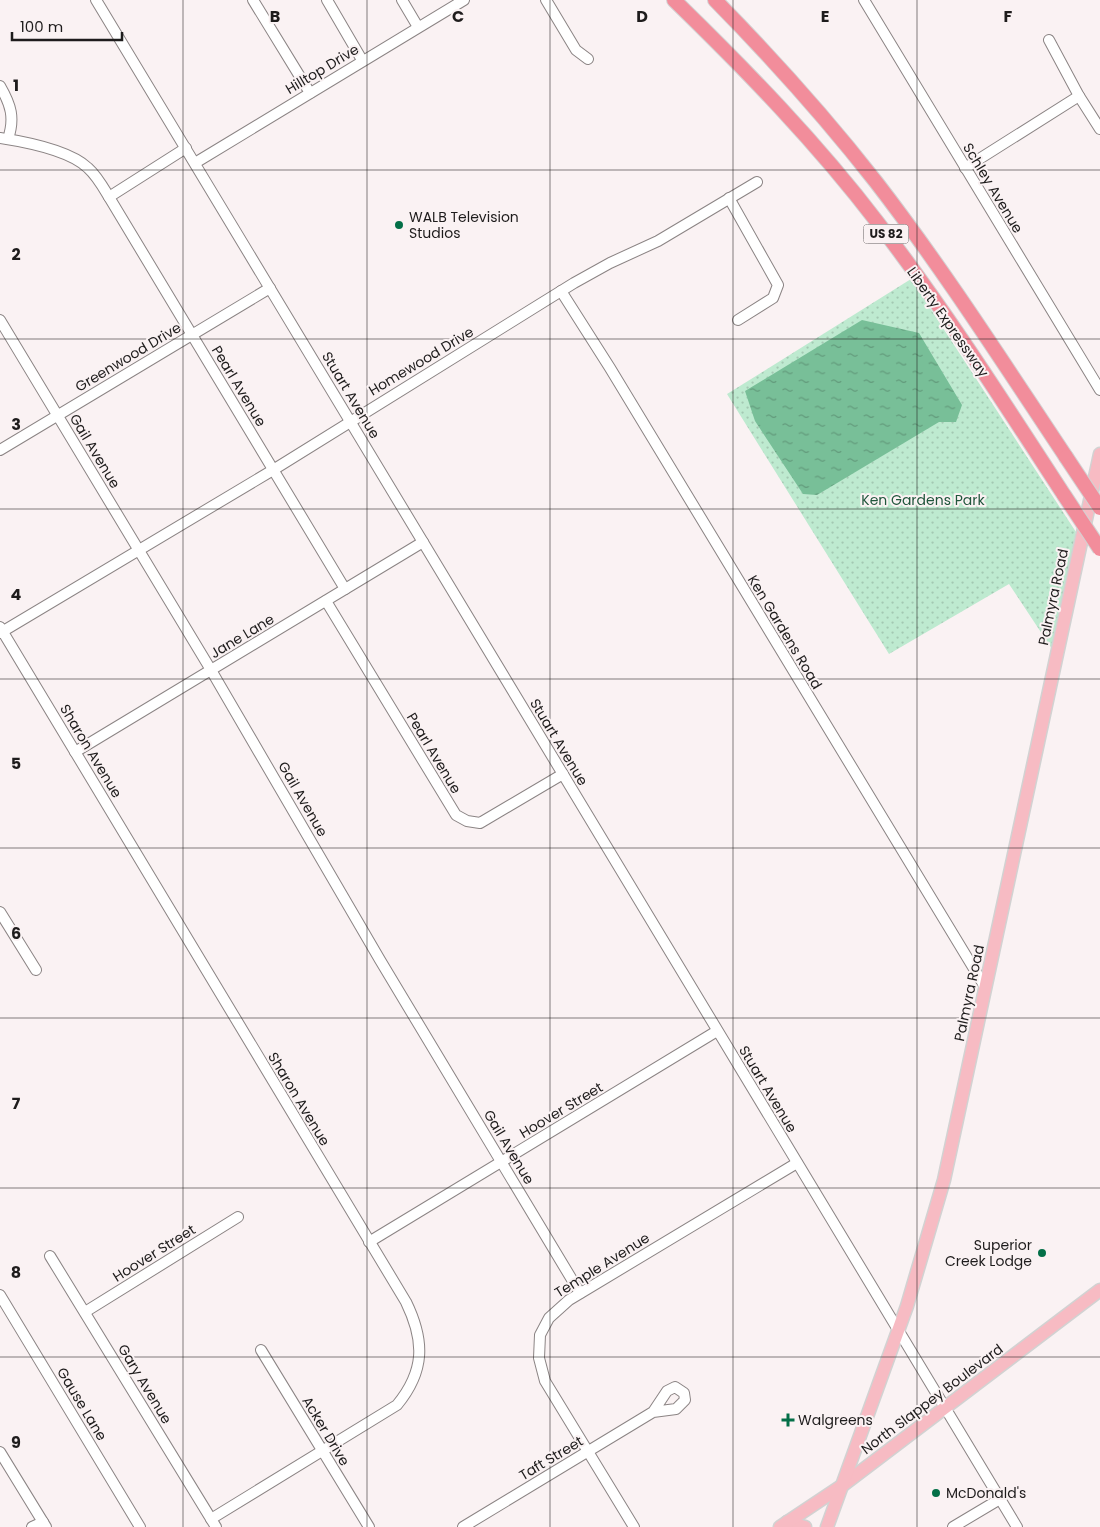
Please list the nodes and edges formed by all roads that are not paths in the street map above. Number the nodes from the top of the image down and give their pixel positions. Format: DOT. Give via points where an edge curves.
graph roads {
  1 [pos="96,0"];
  2 [pos="253,0"];
  3 [pos="326,0"];
  4 [pos="402,0"];
  5 [pos="464,0"];
  6 [pos="546,0"];
  7 [pos="674,0"];
  8 [pos="715,0"];
  9 [pos="864,0"];
  10 [pos="418,27"];
  11 [pos="1049,40"];
  12 [pos="588,59"];
  13 [pos="362,60"];
  14 [pos="0,86"];
  15 [pos="310,93"];
  16 [pos="1080,96"];
  17 [pos="1100,130"];
  18 [pos="4,138"];
  19 [pos="186,148"];
  20 [pos="195,162"];
  21 [pos="965,168"];
  22 [pos="757,182"];
  23 [pos="109,197"];
  24 [pos="729,198"];
  25 [pos="270,288"];
  26 [pos="562,291"];
  27 [pos="0,320"];
  28 [pos="738,320"];
  29 [pos="192,335"];
  30 [pos="1100,390"];
  31 [pos="57,416"];
  32 [pos="350,422"];
  33 [pos="0,450"];
  34 [pos="1100,454"];
  35 [pos="273,470"];
  36 [pos="1100,508"];
  37 [pos="423,542"];
  38 [pos="1100,549"];
  39 [pos="138,550"];
  40 [pos="345,589"];
  41 [pos="326,601"];
  42 [pos="1,631"];
  43 [pos="211,670"];
  44 [pos="75,752"];
  45 [pos="563,774"];
  46 [pos="1,915"];
  47 [pos="36,970"];
  48 [pos="985,987"];
  49 [pos="717,1031"];
  50 [pos="502,1162"];
  51 [pos="797,1162"];
  52 [pos="238,1217"];
  53 [pos="369,1242"];
  54 [pos="50,1256"];
  55 [pos="1100,1290"];
  56 [pos="580,1293"];
  57 [pos="0,1295"];
  58 [pos="85,1312"];
  59 [pos="899,1330"];
  60 [pos="261,1350"];
  61 [pos="945,1408"];
  62 [pos="653,1412"];
  63 [pos="322,1451"];
  64 [pos="0,1452"];
  65 [pos="587,1452"];
  66 [pos="843,1485"];
  67 [pos="1000,1498"];
  68 [pos="214,1523"];
  69 [pos="45,1524"];
  70 [pos="784,1524"];
  71 [pos="32,1527"];
  72 [pos="140,1527"];
  73 [pos="369,1527"];
  74 [pos="463,1527"];
  75 [pos="634,1527"];
  76 [pos="805,1527"];
  77 [pos="827,1527"];
  78 [pos="953,1527"];
  79 [pos="1017,1527"];
  1 -- 19 [label="street, Stuart Avenue"];
  2 -- 15 [label="street"];
  3 -- 13 [label="street"];
  4 -- 10 [label="street"];
  5 -- 10 [label="street, Hilltop Drive"];
  6 -- 12 [label="street" via="576,50"];
  7 -- 38 [label="highway, Liberty Expressway / US 82, bridge" via="786,113 877,222 955,328"];
  8 -- 36 [label="highway, Liberty Expressway / US 82, bridge" via="802,92 876,181 956,292"];
  9 -- 21 [label="street, Schley Avenue"];
  10 -- 13 [label="street, Hilltop Drive"];
  11 -- 16 [label="street"];
  13 -- 15 [label="street, Hilltop Drive"];
  14 -- 18 [label="street" via="12,112 12,127"];
  15 -- 20 [label="street, Hilltop Drive"];
  16 -- 17 [label="street"];
  16 -- 21 [label="street"];
  18 -- 23 [label="street" via="78,160 91,171"];
  19 -- 20 [label="street, Stuart Avenue"];
  19 -- 23 [label="street"];
  20 -- 25 [label="street, Stuart Avenue"];
  21 -- 30 [label="street, Schley Avenue"];
  22 -- 24 [label="street, Homewood Drive"];
  23 -- 29 [label="street, Pearl Avenue"];
  24 -- 26 [label="street, Homewood Drive" via="658,241 610,263"];
  24 -- 28 [label="street" via="778,285 773,298"];
  25 -- 29 [label="street, Greenwood Drive"];
  25 -- 32 [label="street, Stuart Avenue"];
  26 -- 32 [label="street, Homewood Drive"];
  26 -- 48 [label="street, Ken Gardens Road"];
  27 -- 31 [label="street, Gail Avenue"];
  29 -- 31 [label="street, Greenwood Drive"];
  29 -- 35 [label="street, Pearl Avenue"];
  31 -- 33 [label="street, Greenwood Drive"];
  31 -- 39 [label="street, Gail Avenue"];
  32 -- 35 [label="street, Homewood Drive"];
  32 -- 37 [label="street, Stuart Avenue"];
  34 -- 48 [label="main road, Palmyra Road"];
  35 -- 39 [label="street, Homewood Drive"];
  35 -- 40 [label="street, Pearl Avenue"];
  37 -- 40 [label="street, Jane Lane"];
  37 -- 45 [label="street, Stuart Avenue"];
  39 -- 42 [label="street, Homewood Drive"];
  39 -- 43 [label="street, Gail Avenue"];
  40 -- 41 [label="street, Jane Lane"];
  41 -- 43 [label="street, Jane Lane"];
  41 -- 45 [label="street, Pearl Avenue" via="456,815 467,822 480,823"];
  42 -- 44 [label="street, Sharon Avenue"];
  43 -- 44 [label="street, Jane Lane"];
  43 -- 50 [label="street, Gail Avenue"];
  44 -- 53 [label="street, Sharon Avenue"];
  45 -- 49 [label="street, Stuart Avenue"];
  46 -- 47 [label="street"];
  48 -- 59 [label="main road, Palmyra Road" via="944,1180"];
  49 -- 50 [label="street, Hoover Street"];
  49 -- 51 [label="street, Stuart Avenue"];
  50 -- 53 [label="street, Hoover Street"];
  50 -- 56 [label="street, Gail Avenue"];
  51 -- 56 [label="street, Temple Avenue"];
  51 -- 59 [label="street, Stuart Avenue"];
  52 -- 58 [label="street, Hoover Street"];
  53 -- 63 [label="street, Sharon Avenue" via="406,1302 418,1329 418,1364 410,1386 396,1405"];
  54 -- 58 [label="street, Gary Avenue"];
  55 -- 61 [label="main road, North Slappey Boulevard"];
  56 -- 65 [label="street, Temple Avenue" via="549,1318 538,1344 545,1381"];
  57 -- 72 [label="street, Gause Lane"];
  58 -- 68 [label="street, Gary Avenue"];
  59 -- 61 [label="street, Stuart Avenue"];
  59 -- 66 [label="main road, Palmyra Road"];
  60 -- 63 [label="street, Acker Drive"];
  61 -- 66 [label="main road, North Slappey Boulevard"];
  61 -- 67 [label="street, Stuart Avenue"];
  62 -- 65 [label="street, Taft Street"];
  63 -- 68 [label="street, Sharon Avenue"];
  63 -- 73 [label="street, Acker Drive"];
  64 -- 69 [label="street"];
  65 -- 74 [label="street, Taft Street"];
  65 -- 75 [label="street, Temple Avenue"];
  66 -- 70 [label="main road, North Slappey Boulevard"];
  66 -- 77 [label="main road, Palmyra Road"];
  67 -- 78 [label="street"];
  67 -- 79 [label="street, Stuart Avenue"];
  69 -- 71 [label="street"];
  70 -- 76 [label="main road"];
}
